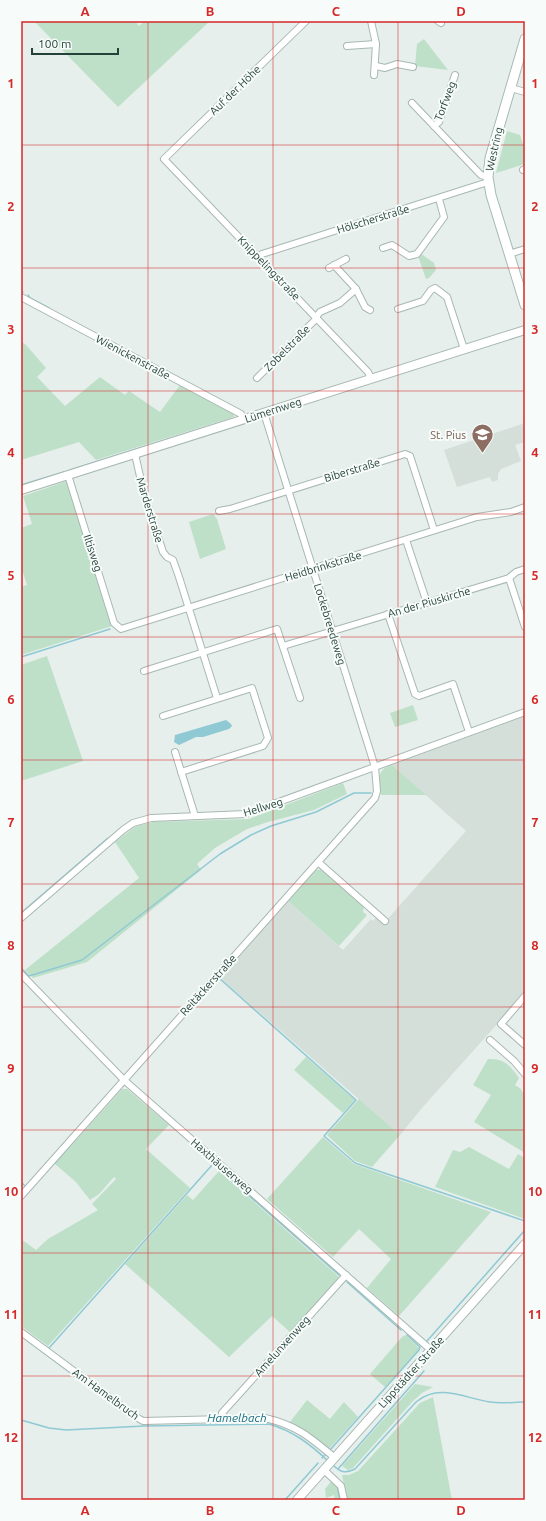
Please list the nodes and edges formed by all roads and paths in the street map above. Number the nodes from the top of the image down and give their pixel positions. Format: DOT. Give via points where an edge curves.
graph roads {
  1 [pos="306,21"];
  2 [pos="371,21"];
  3 [pos="525,39"];
  4 [pos="376,44"];
  5 [pos="347,46"];
  6 [pos="376,66"];
  7 [pos="413,67"];
  8 [pos="374,75"];
  9 [pos="455,75"];
  10 [pos="511,88"];
  11 [pos="525,92"];
  12 [pos="412,103"];
  13 [pos="434,126"];
  14 [pos="164,158"];
  15 [pos="488,180"];
  16 [pos="438,199"];
  17 [pos="383,248"];
  18 [pos="525,249"];
  19 [pos="509,254"];
  20 [pos="258,257"];
  21 [pos="346,259"];
  22 [pos="356,289"];
  23 [pos="21,297"];
  24 [pos="525,305"];
  25 [pos="398,309"];
  26 [pos="370,310"];
  27 [pos="316,317"];
  28 [pos="525,330"];
  29 [pos="464,349"];
  30 [pos="257,378"];
  31 [pos="371,379"];
  32 [pos="264,413"];
  33 [pos="243,419"];
  34 [pos="135,454"];
  35 [pos="68,475"];
  36 [pos="21,490"];
  37 [pos="288,490"];
  38 [pos="525,507"];
  39 [pos="219,510"];
  40 [pos="434,530"];
  41 [pos="406,540"];
  42 [pos="313,568"];
  43 [pos="525,569"];
  44 [pos="509,578"];
  45 [pos="427,603"];
  46 [pos="188,608"];
  47 [pos="388,614"];
  48 [pos="525,627"];
  49 [pos="122,629"];
  50 [pos="332,631"];
  51 [pos="283,646"];
  52 [pos="203,653"];
  53 [pos="144,671"];
  54 [pos="217,698"];
  55 [pos="300,698"];
  56 [pos="525,712"];
  57 [pos="163,716"];
  58 [pos="469,732"];
  59 [pos="175,752"];
  60 [pos="375,767"];
  61 [pos="181,772"];
  62 [pos="195,816"];
  63 [pos="318,862"];
  64 [pos="21,918"];
  65 [pos="385,921"];
  66 [pos="21,974"];
  67 [pos="525,996"];
  68 [pos="490,1040"];
  69 [pos="525,1045"];
  70 [pos="525,1074"];
  71 [pos="124,1080"];
  72 [pos="21,1196"];
  73 [pos="525,1244"];
  74 [pos="346,1275"];
  75 [pos="21,1332"];
  76 [pos="431,1350"];
  77 [pos="222,1418"];
  78 [pos="334,1458"];
  79 [pos="326,1468"];
  80 [pos="297,1500"];
  81 [pos="344,1500"];
  1 -- 14 [label="street, Auf der Höhe"];
  2 -- 4 [label="street"];
  3 -- 10 [label="main road, Westring"];
  4 -- 5 [label="street"];
  4 -- 6 [label="street"];
  6 -- 7 [label="street" via="385,68 396,64"];
  6 -- 8 [label="street"];
  9 -- 13 [label="street, Torfweg" via="439,122"];
  10 -- 11 [label="street"];
  10 -- 15 [label="main road, Westring" via="490,158"];
  12 -- 13 [label="street, Torfweg"];
  13 -- 15 [label="street, Torfweg"];
  14 -- 20 [label="street, Knippelingstraße"];
  15 -- 16 [label="street, Hölscherstraße"];
  15 -- 19 [label="main road, Westring"];
  16 -- 17 [label="street" via="444,217 417,254 409,256 392,245"];
  16 -- 20 [label="street, Hölscherstraße"];
  18 -- 19 [label="street"];
  19 -- 24 [label="main road, Westring"];
  20 -- 27 [label="street, Knippelingstraße"];
  21 -- 22 [label="street" via="332,266"];
  22 -- 26 [label="street" via="365,307"];
  22 -- 27 [label="street, Zobelstraße" via="340,303 320,312"];
  23 -- 33 [label="street, Wienickenstraße" via="241,414"];
  25 -- 29 [label="street" via="423,301 435,288 448,297"];
  27 -- 30 [label="street, Zobelstraße"];
  27 -- 31 [label="street, Knippelingstraße" via="368,372"];
  28 -- 29 [label="street, Lümernweg"];
  29 -- 31 [label="street, Lümernweg"];
  31 -- 32 [label="street, Lümernweg"];
  32 -- 33 [label="street, Lümernweg"];
  32 -- 37 [label="street, Lockebreedeweg"];
  33 -- 34 [label="street, Lümernweg"];
  34 -- 35 [label="street, Lümernweg"];
  34 -- 46 [label="street, Marderstraße" via="144,494 163,552 173,560"];
  35 -- 36 [label="street, Lümernweg"];
  35 -- 49 [label="street, Iltisweg" via="114,623"];
  37 -- 39 [label="street, Biberstraße" via="230,509"];
  37 -- 40 [label="street, Biberstraße" via="405,454 408,455"];
  37 -- 42 [label="street, Lockebreedeweg"];
  38 -- 40 [label="street, Heidbrinkstraße" via="511,512 477,516"];
  40 -- 41 [label="street, Heidbrinkstraße"];
  41 -- 42 [label="street, Heidbrinkstraße"];
  41 -- 45 [label="street"];
  42 -- 46 [label="street, Heidbrinkstraße"];
  42 -- 50 [label="street, Lockebreedeweg"];
  43 -- 44 [label="street, An der Piuskirche"];
  44 -- 45 [label="street, An der Piuskirche"];
  44 -- 48 [label="street"];
  45 -- 47 [label="street, An der Piuskirche"];
  46 -- 49 [label="street, Heidbrinkstraße"];
  46 -- 52 [label="street, Marderstraße"];
  47 -- 50 [label="street, An der Piuskirche"];
  47 -- 58 [label="street" via="415,694 419,696 453,684"];
  50 -- 51 [label="street, An der Piuskirche"];
  50 -- 60 [label="street, Lockebreedeweg"];
  51 -- 52 [label="street" via="277,629"];
  51 -- 55 [label="street"];
  52 -- 53 [label="street"];
  52 -- 54 [label="street, Marderstraße"];
  54 -- 57 [label="street"];
  54 -- 61 [label="street" via="252,688 268,738 263,746"];
  56 -- 58 [label="street, Hellweg"];
  58 -- 60 [label="street, Hellweg"];
  59 -- 61 [label="street"];
  60 -- 62 [label="street, Hellweg" via="246,814"];
  60 -- 63 [label="street, Reitäckerstraße" via="375,798"];
  61 -- 62 [label="street"];
  62 -- 64 [label="street, Hellweg" via="151,818 133,823"];
  63 -- 65 [label="street"];
  63 -- 71 [label="street, Reitäckerstraße"];
  66 -- 71 [label="street, Haxthäuserweg"];
  67 -- 69 [label="street" via="501,1024"];
  68 -- 70 [label="street"];
  71 -- 72 [label="street, Reitäckerstraße"];
  71 -- 74 [label="street, Haxthäuserweg"];
  73 -- 76 [label="street, Lippstädter Straße"];
  74 -- 76 [label="street, Haxthäuserweg"];
  74 -- 77 [label="street, Amelunxenweg" via="222,1413"];
  75 -- 77 [label="street, Am Hamelbruch" via="143,1421"];
  76 -- 78 [label="street, Lippstädter Straße"];
  77 -- 78 [label="street, Am Hamelbruch" via="265,1418 282,1422 304,1433"];
  78 -- 79 [label="street, Lippstädter Straße"];
  79 -- 80 [label="street, Lippstädter Straße"];
  79 -- 81 [label="street" via="341,1486"];
}
